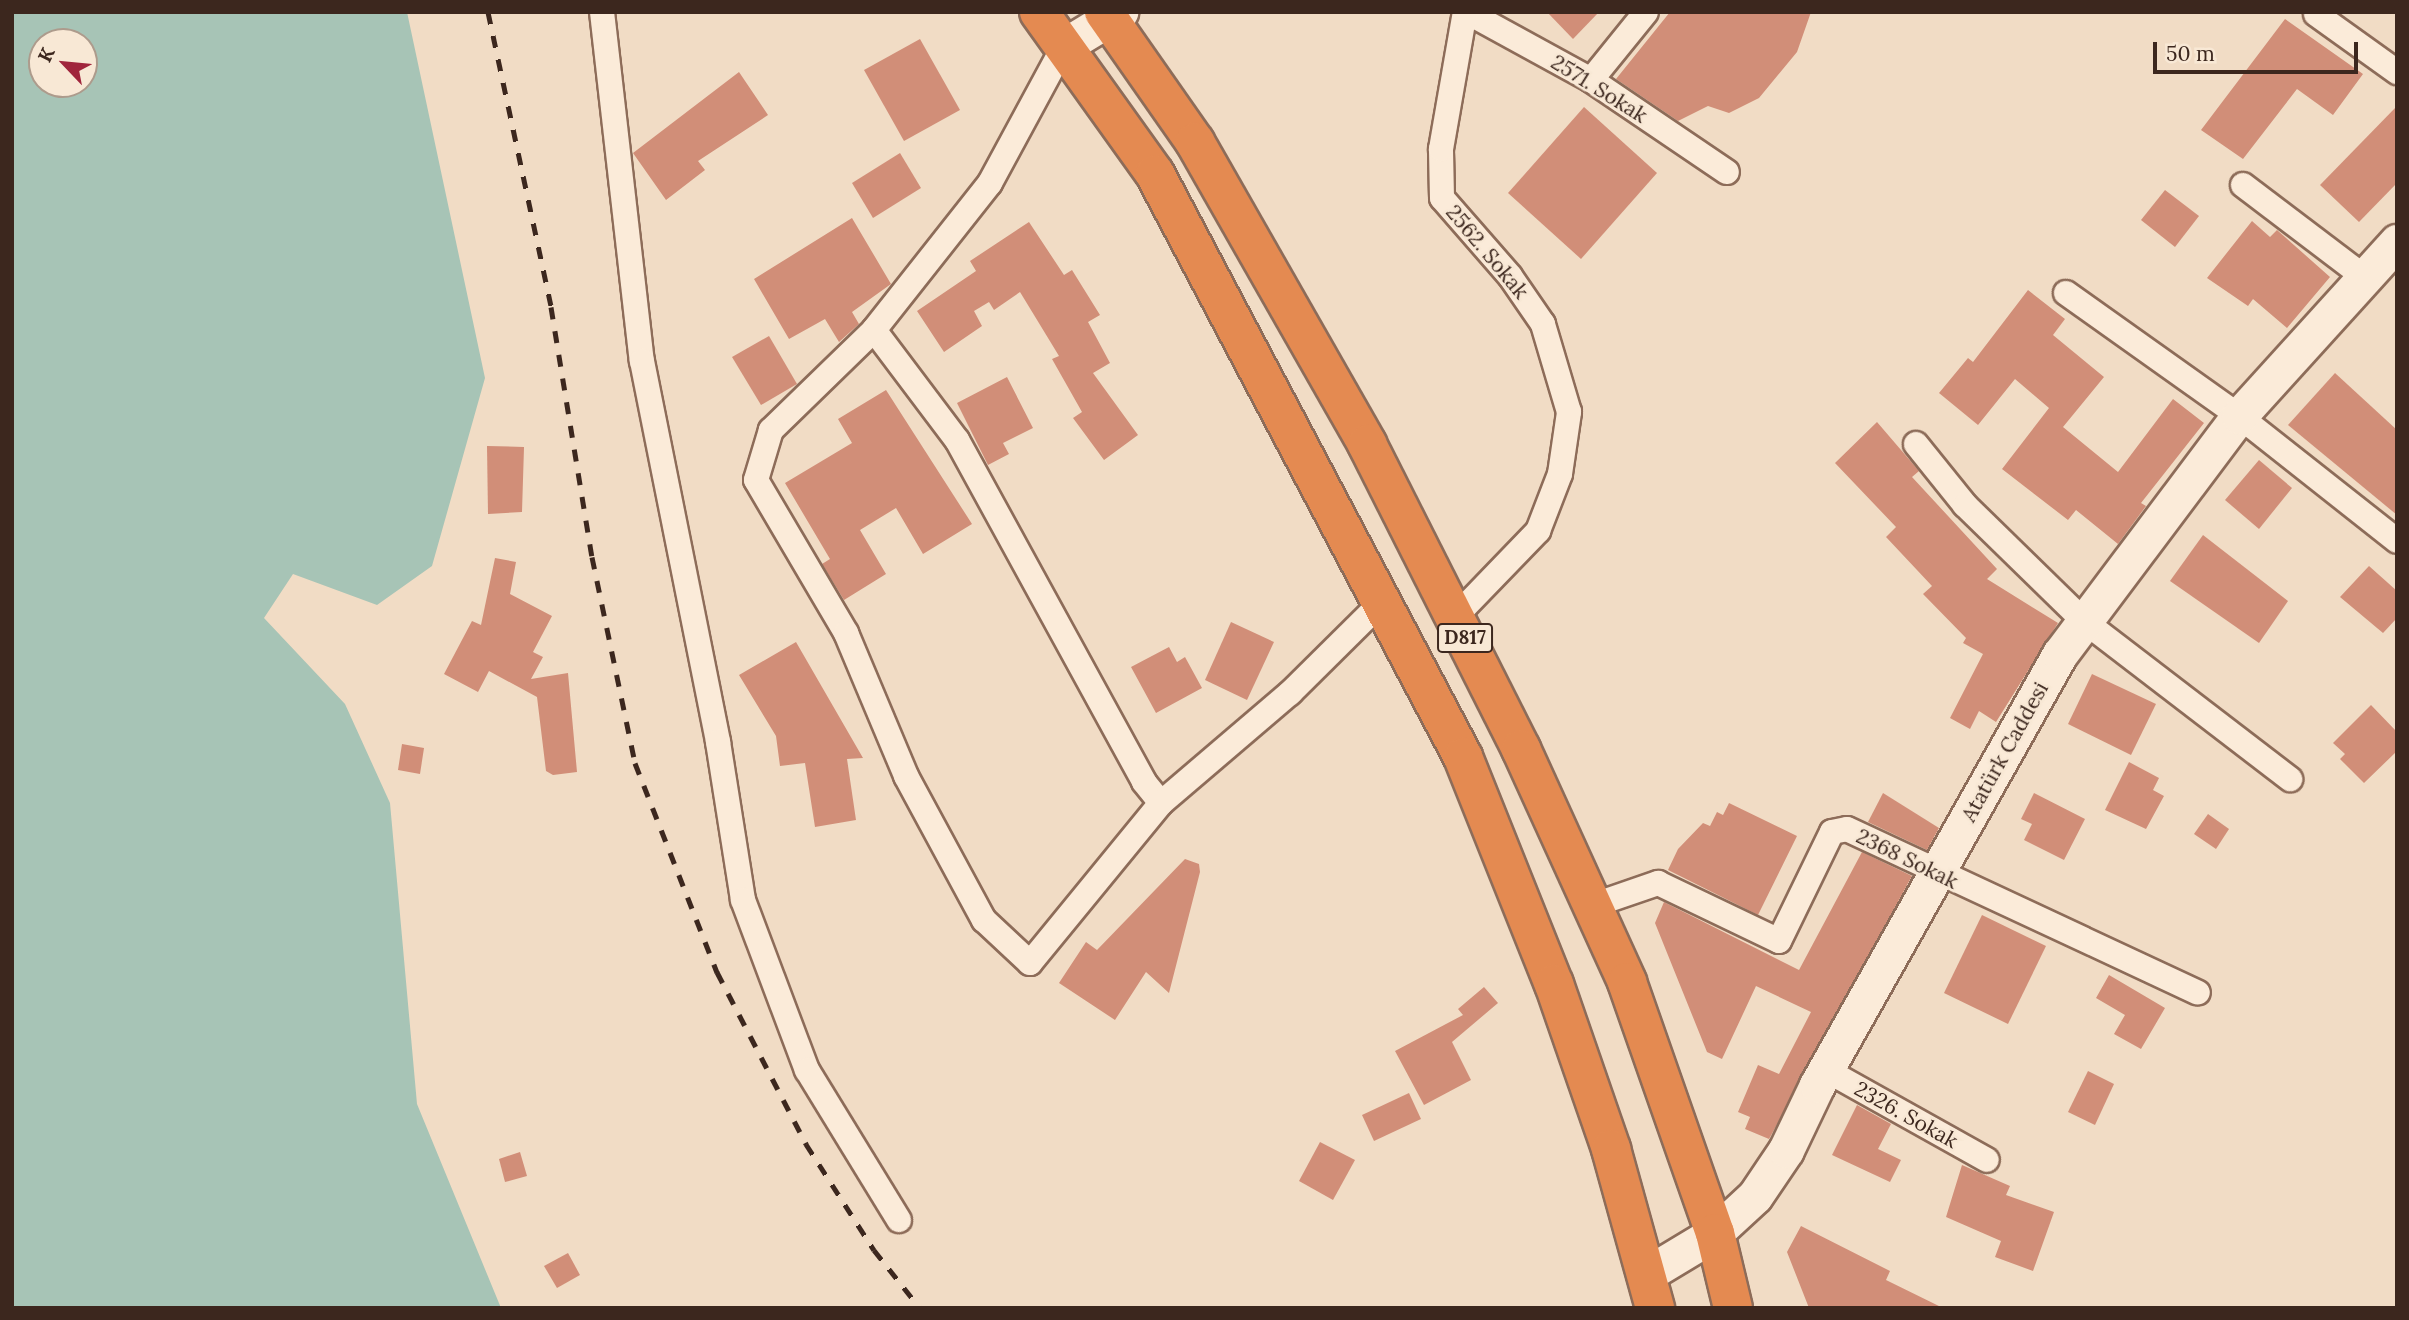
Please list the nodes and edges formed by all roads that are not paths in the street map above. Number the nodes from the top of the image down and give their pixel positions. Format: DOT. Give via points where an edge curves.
graph roads {
  1 [pos="602,12"];
  2 [pos="1039,12"];
  3 [pos="1466,12"];
  4 [pos="1646,12"];
  5 [pos="2316,14"];
  6 [pos="1111,15"];
  7 [pos="1064,46"];
  8 [pos="2397,72"];
  9 [pos="1591,80"];
  10 [pos="1727,172"];
  11 [pos="2244,185"];
  12 [pos="2397,242"];
  13 [pos="2364,277"];
  14 [pos="2066,293"];
  15 [pos="874,330"];
  16 [pos="2239,416"];
  17 [pos="1916,444"];
  18 [pos="2397,541"];
  19 [pos="1382,602"];
  20 [pos="1455,617"];
  21 [pos="2084,621"];
  22 [pos="2290,779"];
  23 [pos="1161,803"];
  24 [pos="1936,874"];
  25 [pos="1594,905"];
  26 [pos="2198,993"];
  27 [pos="1826,1070"];
  28 [pos="1987,1160"];
  29 [pos="899,1220"];
  30 [pos="1715,1233"];
  31 [pos="1651,1291"];
  32 [pos="1733,1308"];
  1 -- 29 [label="street" via="642,360 718,742 743,900 807,1070"];
  2 -- 7 [label="highway, D817"];
  3 -- 9 [label="street, 2571. Sokak"];
  3 -- 20 [label="street, 2562. Sokak" via="1441,149 1442,198 1510,276 1543,324 1569,412 1560,474 1538,531"];
  4 -- 9 [label="street"];
  5 -- 8 [label="street"];
  6 -- 7 [label="street"];
  6 -- 20 [label="highway, D817" via="1202,154 1367,444"];
  7 -- 15 [label="street" via="990,183"];
  7 -- 19 [label="highway, D817" via="1155,174"];
  9 -- 10 [label="street, 2571. Sokak"];
  11 -- 13 [label="street"];
  12 -- 13 [label="street, Atatürk Caddesi"];
  13 -- 16 [label="street, Atatürk Caddesi"];
  14 -- 16 [label="street"];
  15 -- 23 [label="street" via="957,440 1144,782"];
  15 -- 23 [label="street" via="771,430 756,480 846,633 906,776 984,920 1030,963"];
  16 -- 18 [label="street"];
  16 -- 21 [label="street, Atatürk Caddesi"];
  17 -- 21 [label="street" via="1965,505"];
  19 -- 23 [label="street" via="1290,693"];
  19 -- 31 [label="highway, D817" via="1463,757 1554,984 1611,1149"];
  20 -- 25 [label="highway, D817"];
  21 -- 22 [label="street"];
  21 -- 24 [label="street, Atatürk Caddesi"];
  24 -- 25 [label="street, 2368 Sokak" via="1847,829 1832,832 1779,941 1658,883"];
  24 -- 26 [label="street, 2368 Sokak"];
  24 -- 27 [label="street, Atatürk Caddesi"];
  25 -- 30 [label="highway, D817" via="1627,982"];
  27 -- 28 [label="street, 2326. Sokak"];
  27 -- 30 [label="street, Atatürk Caddesi" via="1763,1185"];
  30 -- 31 [label="street, Atatürk Caddesi"];
  30 -- 32 [label="highway, D817"];
}
